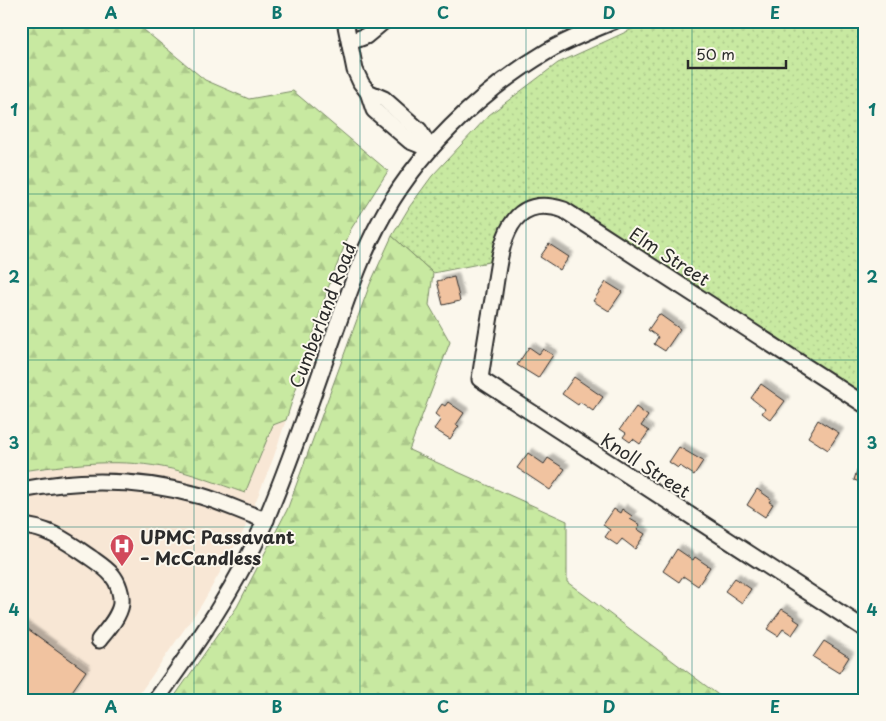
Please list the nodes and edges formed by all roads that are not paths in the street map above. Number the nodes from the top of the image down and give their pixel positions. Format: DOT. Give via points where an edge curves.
graph roads {
  1 [pos="344,21"];
  2 [pos="384,21"];
  3 [pos="614,21"];
  4 [pos="350,42"];
  5 [pos="430,149"];
  6 [pos="494,293"];
  7 [pos="865,405"];
  8 [pos="21,490"];
  9 [pos="266,520"];
  10 [pos="21,526"];
  11 [pos="865,629"];
  12 [pos="99,640"];
  13 [pos="156,700"];
  1 -- 4 [label="street"];
  2 -- 4 [label="street" via="366,36"];
  3 -- 5 [label="street, Cumberland Road" via="549,50 527,64 468,110"];
  4 -- 5 [label="street" via="361,83 368,92 384,99 419,130"];
  5 -- 9 [label="street, Cumberland Road" via="391,203 361,261"];
  6 -- 7 [label="street, Elm Street" via="502,243 511,224 532,209 548,205 556,207"];
  6 -- 11 [label="street, Knoll Street" via="480,379"];
  8 -- 9 [label="street" via="89,481 135,483 202,496"];
  9 -- 13 [label="street, Cumberland Road" via="229,593"];
  10 -- 12 [label="street" via="48,531 113,575 121,603"];
}
